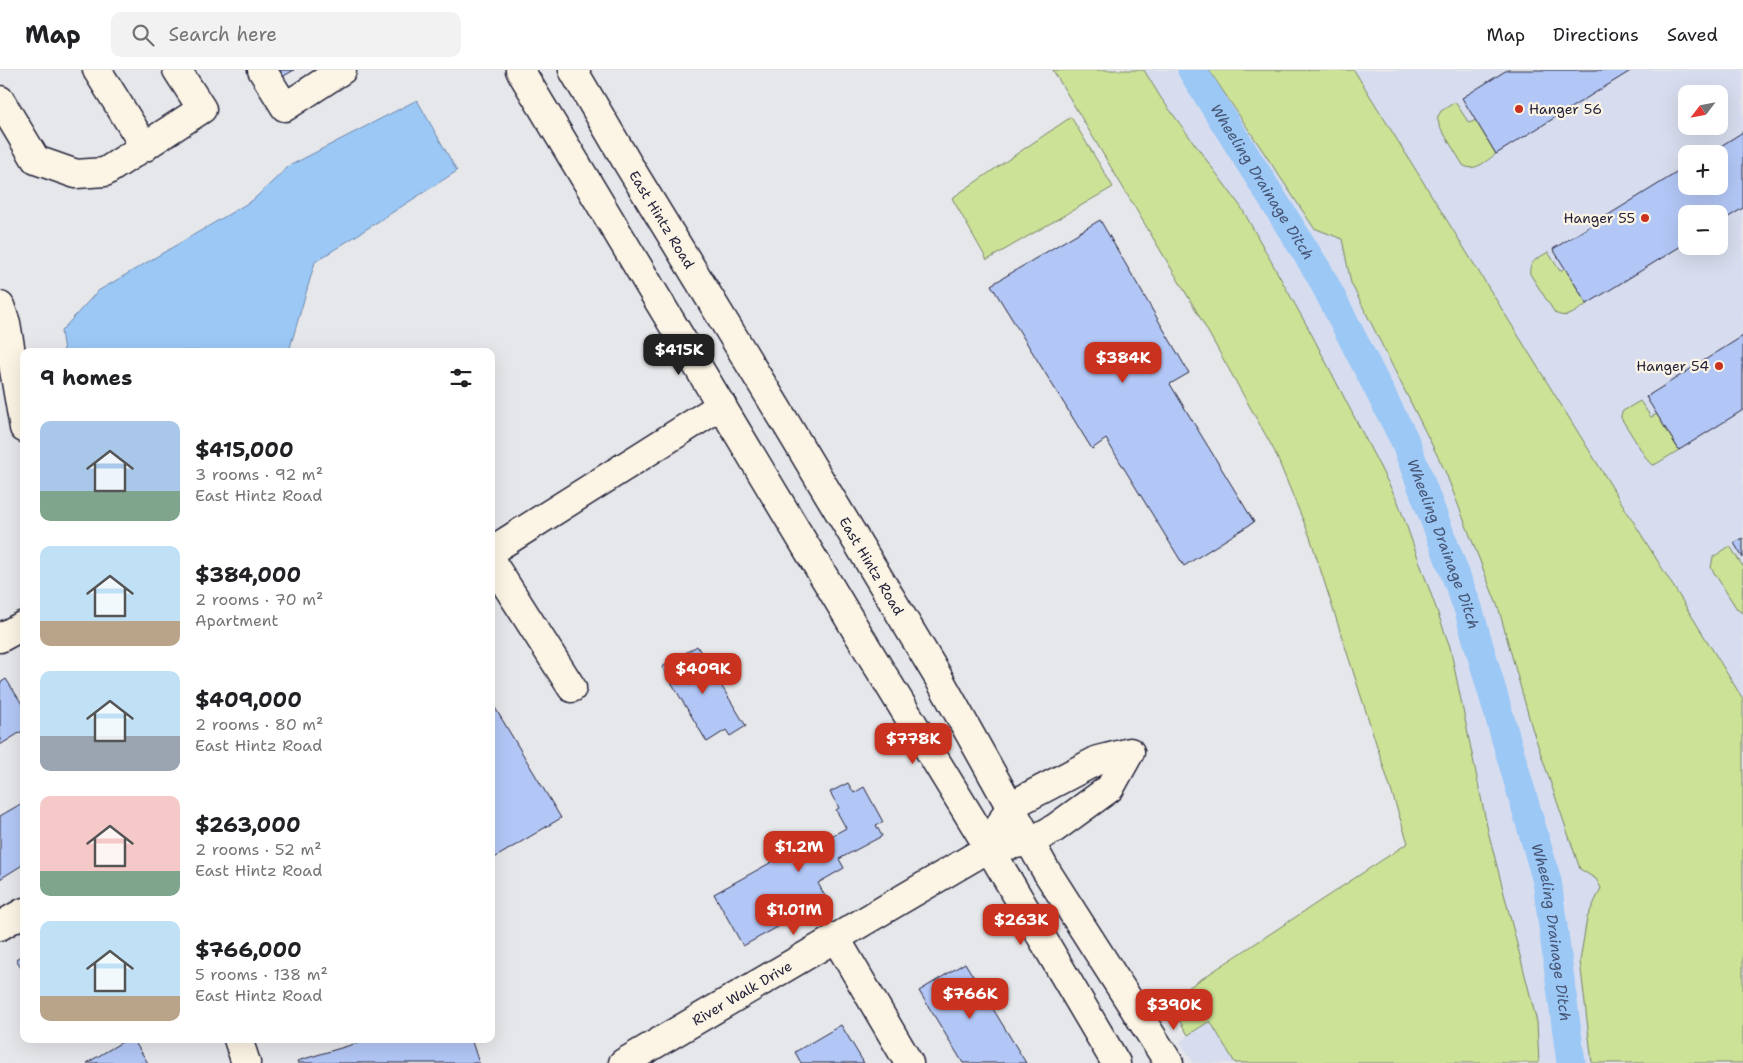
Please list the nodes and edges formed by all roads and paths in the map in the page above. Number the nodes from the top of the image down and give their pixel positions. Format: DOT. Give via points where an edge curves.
graph roads {
  1 [pos="97,70"];
  2 [pos="178,70"];
  3 [pos="262,70"];
  4 [pos="342,70"];
  5 [pos="520,70"];
  6 [pos="573,70"];
  7 [pos="0,100"];
  8 [pos="145,147"];
  9 [pos="0,306"];
  10 [pos="20,405"];
  11 [pos="722,405"];
  12 [pos="495,548"];
  13 [pos="495,567"];
  14 [pos="20,627"];
  15 [pos="0,638"];
  16 [pos="572,688"];
  17 [pos="1010,806"];
  18 [pos="1030,842"];
  19 [pos="988,848"];
  20 [pos="20,914"];
  21 [pos="0,926"];
  22 [pos="835,937"];
  23 [pos="239,1043"];
  24 [pos="246,1063"];
  25 [pos="623,1063"];
  26 [pos="910,1063"];
  27 [pos="1116,1063"];
  28 [pos="1169,1063"];
  1 -- 8 [label="main road"];
  2 -- 8 [label="main road" via="202,108"];
  3 -- 4 [label="main road" via="285,107"];
  5 -- 11 [label="main road"];
  6 -- 17 [label="main road, East Hintz Road" via="927,658"];
  7 -- 8 [label="main road" via="36,160 76,174 105,172"];
  9 -- 10 [label="main road" via="6,323"];
  11 -- 12 [label="main road"];
  11 -- 19 [label="main road"];
  13 -- 16 [label="main road"];
  14 -- 15 [label="main road"];
  17 -- 18 [label="main road, East Hintz Road"];
  17 -- 18 [label="main road" via="1098,760 1130,752 1110,788 1056,828"];
  17 -- 19 [label="main road"];
  18 -- 19 [label="main road"];
  18 -- 28 [label="main road, East Hintz Road"];
  19 -- 22 [label="main road, River Walk Drive"];
  19 -- 27 [label="main road"];
  20 -- 21 [label="main road"];
  22 -- 25 [label="main road, River Walk Drive"];
  22 -- 26 [label="main road"];
  23 -- 24 [label="main road"];
}
